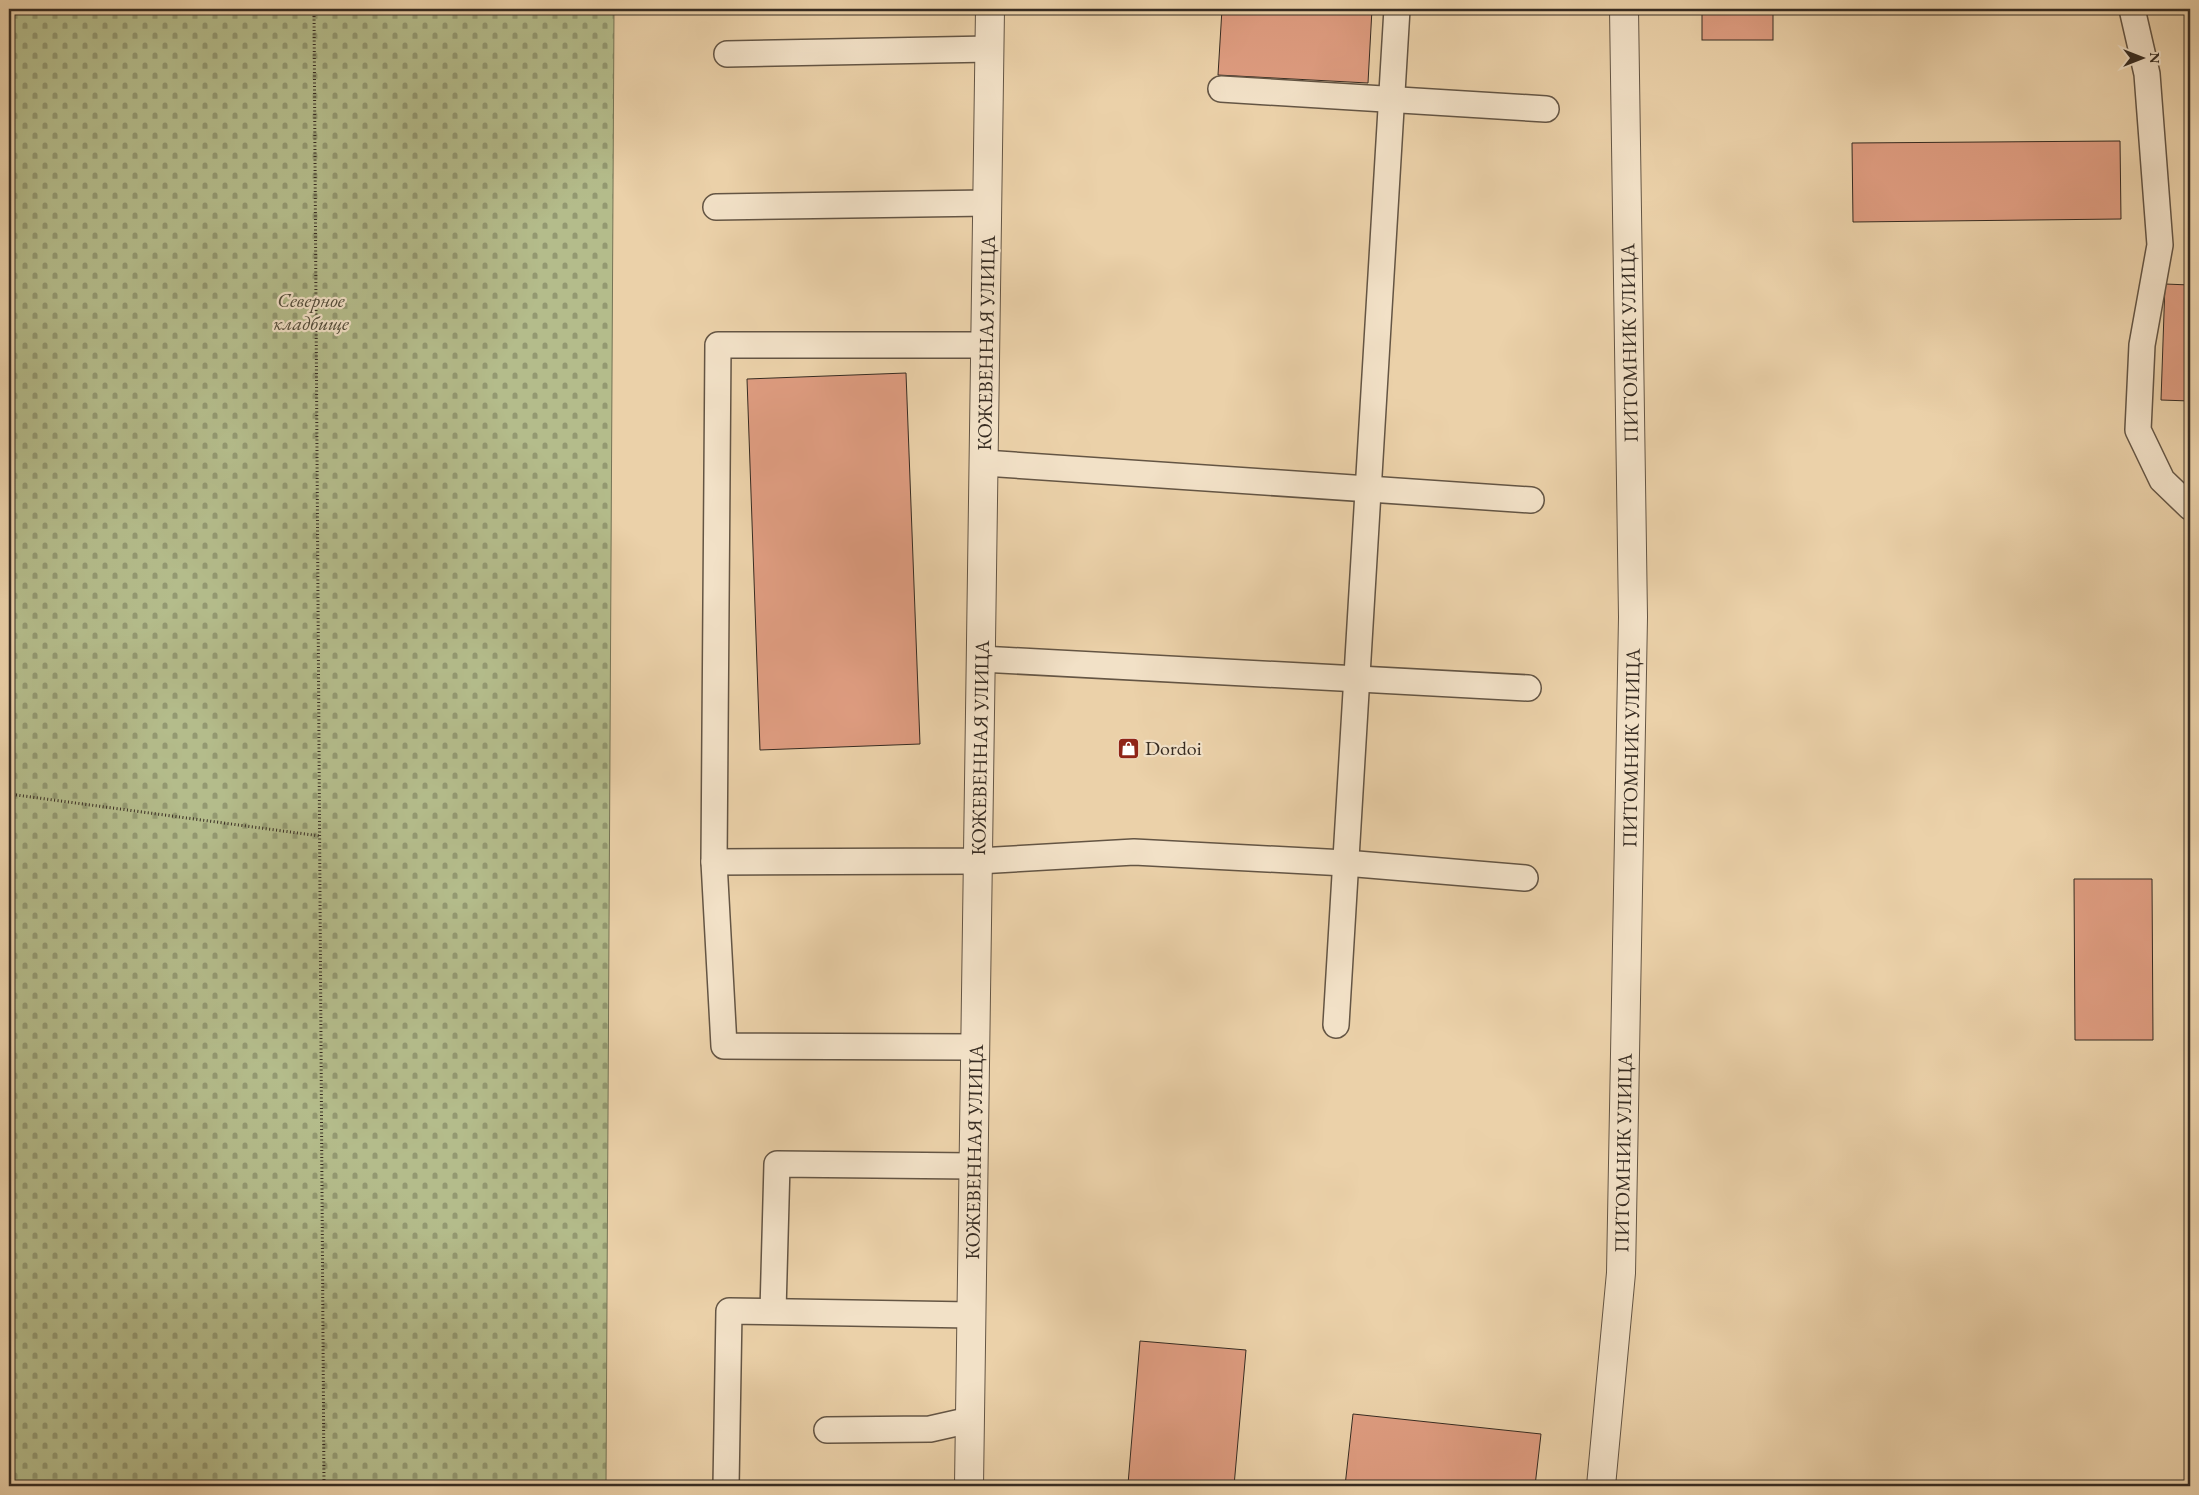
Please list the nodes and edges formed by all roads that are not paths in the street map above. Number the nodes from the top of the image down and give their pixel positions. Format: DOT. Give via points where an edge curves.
graph roads {
  1 [pos="990,9"];
  2 [pos="1397,9"];
  3 [pos="1624,9"];
  4 [pos="2132,9"];
  5 [pos="990,49"];
  6 [pos="727,54"];
  7 [pos="1221,89"];
  8 [pos="1391,100"];
  9 [pos="1546,109"];
  10 [pos="988,203"];
  11 [pos="716,207"];
  12 [pos="986,344"];
  13 [pos="984,463"];
  14 [pos="1368,490"];
  15 [pos="1531,500"];
  16 [pos="2190,507"];
  17 [pos="981,659"];
  18 [pos="1357,678"];
  19 [pos="1528,688"];
  20 [pos="978,861"];
  21 [pos="714,862"];
  22 [pos="1345,863"];
  23 [pos="1524,878"];
  24 [pos="1336,1025"];
  25 [pos="975,1047"];
  26 [pos="973,1166"];
  27 [pos="773,1311"];
  28 [pos="971,1314"];
  29 [pos="970,1420"];
  30 [pos="827,1430"];
  31 [pos="726,1486"];
  32 [pos="969,1486"];
  33 [pos="1601,1486"];
  1 -- 5 [label="street, КОЖЕВЕННАЯ УЛИЦА"];
  2 -- 8 [label="lane"];
  3 -- 33 [label="street, ПИТОМНИК УЛИЦА" via="1633,617 1621,1273"];
  4 -- 16 [label="lane" via="2147,74 2160,244 2142,344 2138,430 2162,480"];
  5 -- 6 [label="lane"];
  5 -- 10 [label="street, КОЖЕВЕННАЯ УЛИЦА"];
  7 -- 8 [label="lane"];
  8 -- 9 [label="lane"];
  8 -- 14 [label="lane"];
  10 -- 11 [label="lane"];
  10 -- 12 [label="street, КОЖЕВЕННАЯ УЛИЦА"];
  12 -- 13 [label="street, КОЖЕВЕННАЯ УЛИЦА"];
  12 -- 21 [label="lane" via="718,345"];
  13 -- 14 [label="lane"];
  13 -- 17 [label="street, КОЖЕВЕННАЯ УЛИЦА"];
  14 -- 15 [label="lane"];
  14 -- 18 [label="lane"];
  17 -- 18 [label="lane"];
  17 -- 20 [label="street, КОЖЕВЕННАЯ УЛИЦА"];
  18 -- 19 [label="lane"];
  18 -- 22 [label="lane"];
  20 -- 21 [label="lane"];
  20 -- 22 [label="lane" via="1134,852"];
  20 -- 25 [label="street, КОЖЕВЕННАЯ УЛИЦА"];
  21 -- 25 [label="lane" via="724,1046"];
  22 -- 23 [label="lane"];
  22 -- 24 [label="lane"];
  25 -- 26 [label="street, КОЖЕВЕННАЯ УЛИЦА"];
  26 -- 27 [label="lane" via="777,1164"];
  26 -- 28 [label="street, КОЖЕВЕННАЯ УЛИЦА"];
  27 -- 28 [label="lane"];
  27 -- 31 [label="lane" via="729,1311"];
  28 -- 29 [label="street, КОЖЕВЕННАЯ УЛИЦА"];
  29 -- 30 [label="lane" via="930,1429"];
  29 -- 32 [label="street, КОЖЕВЕННАЯ УЛИЦА"];
}
